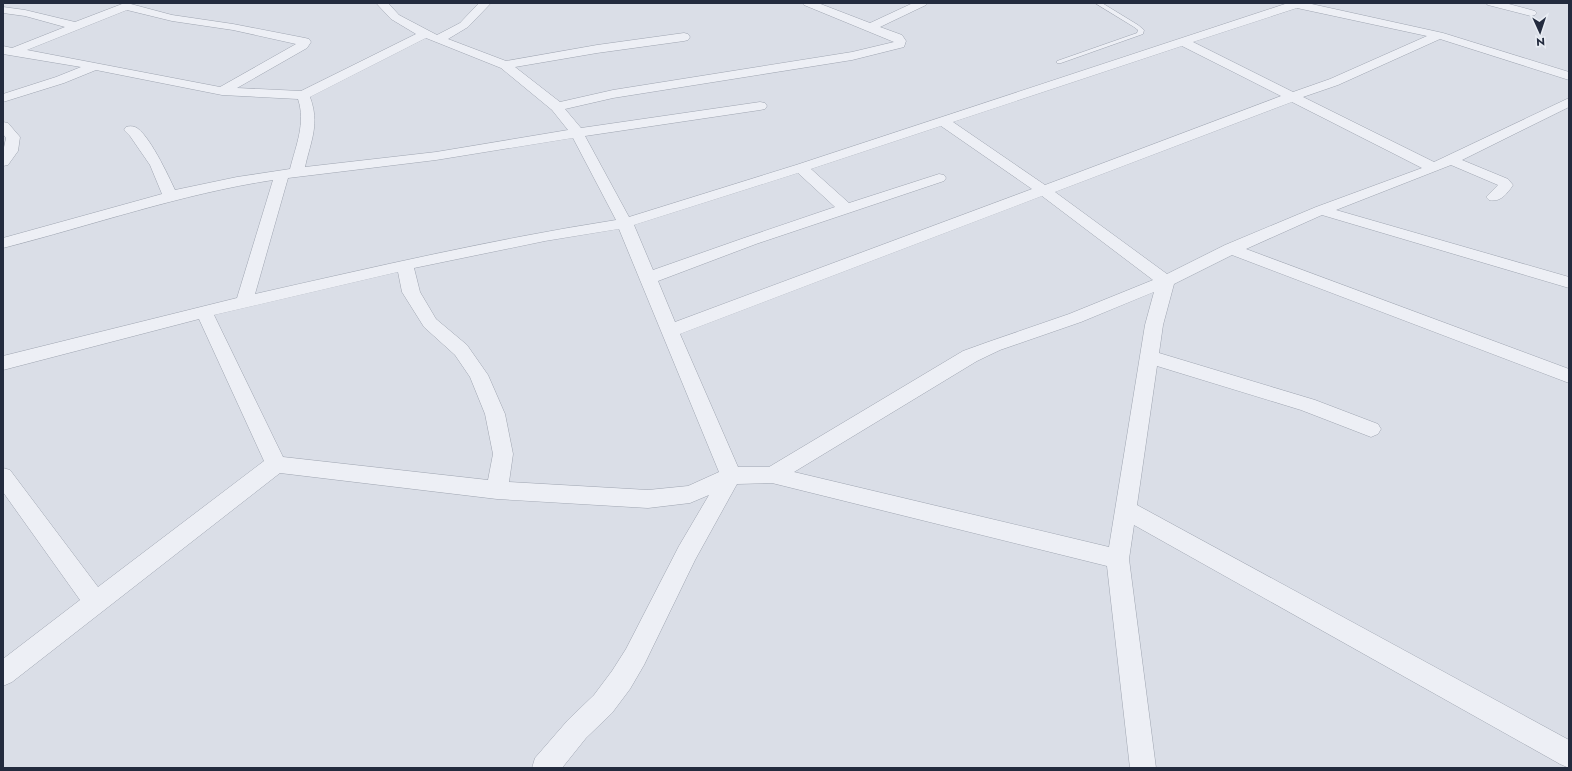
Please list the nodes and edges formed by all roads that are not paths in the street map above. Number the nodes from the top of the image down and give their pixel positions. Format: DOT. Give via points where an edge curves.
graph roads {
  1 [pos="382,3"];
  2 [pos="484,3"];
  3 [pos="808,3"];
  4 [pos="922,3"];
  5 [pos="1098,3"];
  6 [pos="1492,3"];
  7 [pos="1296,4"];
  8 [pos="126,5"];
  9 [pos="3,10"];
  10 [pos="1531,13"];
  11 [pos="76,26"];
  12 [pos="869,28"];
  13 [pos="1439,35"];
  14 [pos="432,36"];
  15 [pos="684,38"];
  16 [pos="1183,42"];
  17 [pos="9,50"];
  18 [pos="1059,62"];
  19 [pos="505,65"];
  20 [pos="96,66"];
  21 [pos="1569,76"];
  22 [pos="222,91"];
  23 [pos="303,95"];
  24 [pos="1292,97"];
  25 [pos="3,98"];
  26 [pos="1569,102"];
  27 [pos="760,106"];
  28 [pos="557,107"];
  29 [pos="942,121"];
  30 [pos="3,126"];
  31 [pos="131,130"];
  32 [pos="576,133"];
  33 [pos="3,162"];
  34 [pos="1442,164"];
  35 [pos="801,168"];
  36 [pos="289,173"];
  37 [pos="939,178"];
  38 [pos="1043,190"];
  39 [pos="170,196"];
  40 [pos="1494,197"];
  41 [pos="845,208"];
  42 [pos="1321,210"];
  43 [pos="625,223"];
  44 [pos="3,244"];
  45 [pos="1231,249"];
  46 [pos="405,265"];
  47 [pos="648,278"];
  48 [pos="1166,281"];
  49 [pos="1569,283"];
  50 [pos="244,302"];
  51 [pos="204,312"];
  52 [pos="670,331"];
  53 [pos="1149,357"];
  54 [pos="3,363"];
  55 [pos="1569,376"];
  56 [pos="1371,429"];
  57 [pos="276,464"];
  58 [pos="772,475"];
  59 [pos="3,476"];
  60 [pos="731,476"];
  61 [pos="497,490"];
  62 [pos="1126,510"];
  63 [pos="1118,559"];
  64 [pos="96,603"];
  65 [pos="3,674"];
  66 [pos="1569,754"];
  67 [pos="546,768"];
  68 [pos="1143,768"];
  1 -- 14 [label="street" via="395,17"];
  2 -- 14 [label="street" via="464,25"];
  3 -- 12 [label="street"];
  4 -- 12 [label="street"];
  5 -- 18 [label="lane" via="1136,26 1141,30 1140,34"];
  6 -- 10 [label="street"];
  7 -- 13 [label="street"];
  7 -- 16 [label="street"];
  8 -- 11 [label="street"];
  8 -- 22 [label="street" via="172,18 305,42 304,45"];
  9 -- 11 [label="street"];
  11 -- 17 [label="street"];
  12 -- 28 [label="street" via="898,38 900,44 852,56 628,91"];
  13 -- 21 [label="street"];
  13 -- 24 [label="street" via="1334,82"];
  14 -- 19 [label="street"];
  14 -- 23 [label="street"];
  15 -- 19 [label="street" via="596,49"];
  16 -- 24 [label="street"];
  16 -- 29 [label="street"];
  17 -- 20 [label="street"];
  19 -- 28 [label="street"];
  20 -- 22 [label="street"];
  20 -- 25 [label="street"];
  22 -- 23 [label="street"];
  23 -- 36 [label="street" via="309,122"];
  24 -- 34 [label="street"];
  24 -- 38 [label="street"];
  26 -- 34 [label="street"];
  27 -- 32 [label="street"];
  28 -- 32 [label="street"];
  29 -- 35 [label="street"];
  29 -- 38 [label="street"];
  30 -- 33 [label="street" via="13,137 10,155"];
  31 -- 39 [label="street" via="157,165"];
  32 -- 36 [label="street" via="436,156"];
  32 -- 43 [label="street"];
  34 -- 40 [label="street" via="1506,184"];
  34 -- 42 [label="street"];
  35 -- 41 [label="street"];
  35 -- 43 [label="street"];
  36 -- 39 [label="street" via="237,181"];
  36 -- 50 [label="street"];
  37 -- 41 [label="street"];
  38 -- 48 [label="street"];
  38 -- 52 [label="street"];
  39 -- 44 [label="street"];
  41 -- 47 [label="street"];
  42 -- 45 [label="street"];
  42 -- 49 [label="street"];
  43 -- 46 [label="street" via="545,236"];
  43 -- 47 [label="street"];
  45 -- 48 [label="street"];
  45 -- 55 [label="street"];
  46 -- 50 [label="street"];
  46 -- 61 [label="street" via="411,292 426,317 461,350 479,375 495,414 504,454"];
  47 -- 52 [label="street"];
  48 -- 53 [label="street" via="1154,325"];
  48 -- 58 [label="street" via="1075,318 970,356"];
  50 -- 51 [label="street"];
  51 -- 54 [label="street"];
  51 -- 57 [label="street"];
  52 -- 60 [label="street"];
  53 -- 56 [label="street" via="1308,405"];
  53 -- 62 [label="street"];
  57 -- 61 [label="street"];
  57 -- 64 [label="street"];
  58 -- 60 [label="street"];
  58 -- 63 [label="street"];
  59 -- 64 [label="street"];
  60 -- 61 [label="street" via="690,494 648,499"];
  60 -- 67 [label="street" via="621,680"];
  62 -- 63 [label="street"];
  62 -- 66 [label="street"];
  63 -- 68 [label="street"];
  64 -- 65 [label="street"];
}
